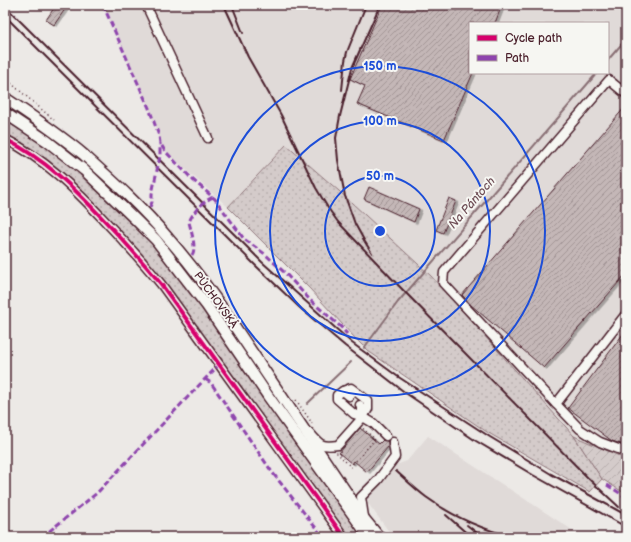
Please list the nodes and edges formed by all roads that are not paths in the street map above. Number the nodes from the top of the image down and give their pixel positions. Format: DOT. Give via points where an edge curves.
graph roads {
  1 [pos="146,5"];
  2 [pos="626,94"];
  3 [pos="5,98"];
  4 [pos="5,112"];
  5 [pos="54,131"];
  6 [pos="208,138"];
  7 [pos="5,139"];
  8 [pos="47,141"];
  9 [pos="626,314"];
  10 [pos="286,401"];
  11 [pos="556,404"];
  12 [pos="360,405"];
  13 [pos="363,417"];
  14 [pos="386,436"];
  15 [pos="393,442"];
  16 [pos="626,452"];
  17 [pos="365,520"];
  18 [pos="344,537"];
  19 [pos="368,537"];
  20 [pos="379,537"];
  1 -- 6 [label="lane"];
  2 -- 11 [label="lane" via="609,80 444,272 444,282"];
  3 -- 5 [label="main road, PÚCHOVSKÁ"];
  4 -- 8 [label="main road, PÚCHOVSKÁ"];
  5 -- 8 [label="main road"];
  5 -- 10 [label="main road, PÚCHOVSKÁ" via="114,183 168,237 229,318"];
  7 -- 18 [label="lane" via="62,177 140,259 161,284"];
  8 -- 19 [label="main road, PÚCHOVSKÁ" via="107,191 161,246 207,306"];
  9 -- 11 [label="lane"];
  10 -- 13 [label="lane" via="313,436 326,447 338,445"];
  10 -- 17 [label="main road, PÚCHOVSKÁ"];
  11 -- 16 [label="lane" via="580,429 600,442"];
  12 -- 13 [label="lane"];
  13 -- 13 [label="lane" via="354,414 337,399 337,395 346,394 351,388 368,401 368,408"];
  13 -- 14 [label="lane"];
  15 -- 17 [label="lane" via="395,457 361,497"];
  17 -- 20 [label="main road, PÚCHOVSKÁ"];
}
